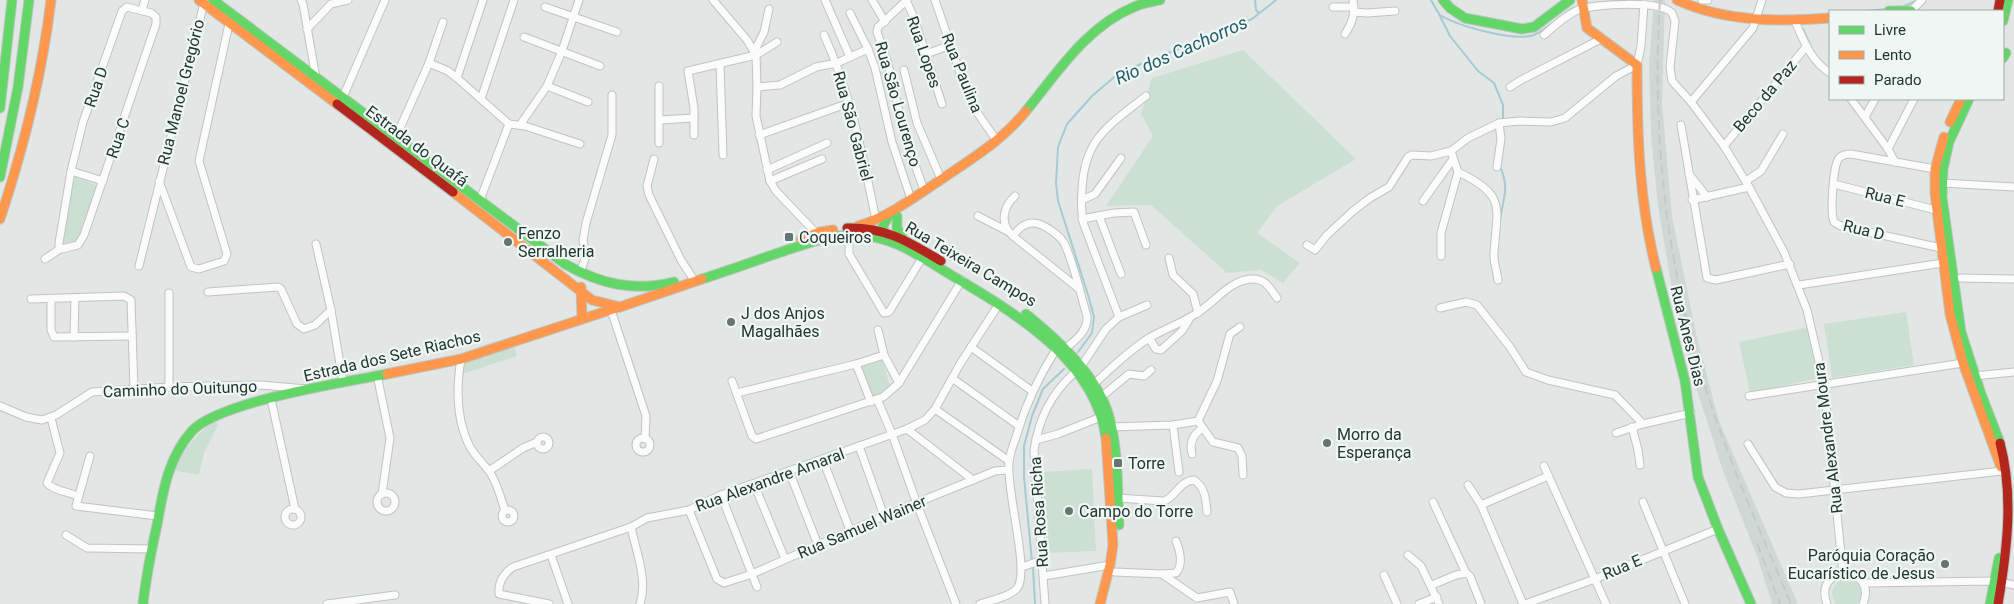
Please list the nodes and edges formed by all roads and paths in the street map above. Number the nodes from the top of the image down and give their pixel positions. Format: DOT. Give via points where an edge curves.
graph roads {
  1 [pos="12,0"];
  2 [pos="29,0"];
  3 [pos="51,0"];
  4 [pos="145,0"];
  5 [pos="213,0"];
  6 [pos="348,0"];
  7 [pos="385,0"];
  8 [pos="483,0"];
  9 [pos="514,0"];
  10 [pos="579,0"];
  11 [pos="713,0"];
  12 [pos="825,0"];
  13 [pos="872,0"];
  14 [pos="906,0"];
  15 [pos="935,0"];
  16 [pos="1160,0"];
  17 [pos="1443,0"];
  18 [pos="1570,0"];
  19 [pos="1677,0"];
  20 [pos="1702,0"];
  21 [pos="1708,0"];
  22 [pos="1762,0"];
  23 [pos="1922,0"];
  24 [pos="2008,0"];
  25 [pos="304,1"];
  26 [pos="202,2"];
  27 [pos="1644,4"];
  28 [pos="1583,5"];
  29 [pos="1354,6"];
  30 [pos="545,7"];
  31 [pos="1333,7"];
  32 [pos="769,9"];
  33 [pos="142,10"];
  34 [pos="1395,10"];
  35 [pos="1912,10"];
  36 [pos="850,13"];
  37 [pos="1758,15"];
  38 [pos="573,17"];
  39 [pos="2004,17"];
  40 [pos="1829,18"];
  41 [pos="1794,19"];
  42 [pos="443,22"];
  43 [pos="885,22"];
  44 [pos="229,24"];
  45 [pos="307,29"];
  46 [pos="617,32"];
  47 [pos="1345,34"];
  48 [pos="824,35"];
  49 [pos="1544,35"];
  50 [pos="524,37"];
  51 [pos="1601,39"];
  52 [pos="777,42"];
  53 [pos="951,46"];
  54 [pos="1806,47"];
  55 [pos="868,49"];
  56 [pos="562,51"];
  57 [pos="755,53"];
  58 [pos="926,54"];
  59 [pos="850,57"];
  60 [pos="429,63"];
  61 [pos="837,63"];
  62 [pos="720,65"];
  63 [pos="1637,65"];
  64 [pos="600,66"];
  65 [pos="904,70"];
  66 [pos="1829,72"];
  67 [pos="316,78"];
  68 [pos="457,78"];
  69 [pos="547,86"];
  70 [pos="659,86"];
  71 [pos="757,87"];
  72 [pos="1510,87"];
  73 [pos="612,95"];
  74 [pos="1146,96"];
  75 [pos="343,97"];
  76 [pos="482,99"];
  77 [pos="1852,100"];
  78 [pos="1874,100"];
  79 [pos="1913,100"];
  80 [pos="1961,100"];
  81 [pos="1969,100"];
  82 [pos="588,102"];
  83 [pos="1691,102"];
  84 [pos="849,103"];
  85 [pos="942,104"];
  86 [pos="0,108"];
  87 [pos="1865,116"];
  88 [pos="694,118"];
  89 [pos="660,120"];
  90 [pos="1503,123"];
  91 [pos="509,124"];
  92 [pos="520,125"];
  93 [pos="1681,125"];
  94 [pos="1783,134"];
  95 [pos="694,135"];
  96 [pos="759,135"];
  97 [pos="396,137"];
  98 [pos="997,141"];
  99 [pos="659,143"];
  100 [pos="827,143"];
  101 [pos="580,144"];
  102 [pos="1724,146"];
  103 [pos="1888,149"];
  104 [pos="1451,151"];
  105 [pos="723,155"];
  106 [pos="1122,158"];
  107 [pos="654,159"];
  108 [pos="822,159"];
  109 [pos="1453,160"];
  110 [pos="1895,162"];
  111 [pos="1497,167"];
  112 [pos="1936,169"];
  113 [pos="767,170"];
  114 [pos="71,171"];
  115 [pos="1458,172"];
  116 [pos="1688,174"];
  117 [pos="0,176"];
  118 [pos="941,179"];
  119 [pos="103,181"];
  120 [pos="159,181"];
  121 [pos="770,182"];
  122 [pos="1942,183"];
  123 [pos="1747,184"];
  124 [pos="1834,184"];
  125 [pos="2014,187"];
  126 [pos="924,190"];
  127 [pos="1015,196"];
  128 [pos="1707,197"];
  129 [pos="480,200"];
  130 [pos="909,200"];
  131 [pos="1082,200"];
  132 [pos="1692,200"];
  133 [pos="1423,202"];
  134 [pos="1936,210"];
  135 [pos="893,215"];
  136 [pos="978,216"];
  137 [pos="1099,216"];
  138 [pos="0,219"];
  139 [pos="1082,219"];
  140 [pos="876,220"];
  141 [pos="882,229"];
  142 [pos="850,231"];
  143 [pos="816,233"];
  144 [pos="1011,234"];
  145 [pos="872,236"];
  146 [pos="902,237"];
  147 [pos="890,240"];
  148 [pos="316,244"];
  149 [pos="1146,245"];
  150 [pos="1307,246"];
  151 [pos="1941,248"];
  152 [pos="61,249"];
  153 [pos="1441,256"];
  154 [pos="922,258"];
  155 [pos="1169,258"];
  156 [pos="45,259"];
  157 [pos="1943,263"];
  158 [pos="1790,264"];
  159 [pos="139,266"];
  160 [pos="580,273"];
  161 [pos="1121,274"];
  162 [pos="692,277"];
  163 [pos="592,278"];
  164 [pos="1961,278"];
  165 [pos="2014,279"];
  166 [pos="962,280"];
  167 [pos="1498,280"];
  168 [pos="1799,286"];
  169 [pos="631,288"];
  170 [pos="1078,288"];
  171 [pos="580,290"];
  172 [pos="208,292"];
  173 [pos="169,293"];
  174 [pos="75,298"];
  175 [pos="1277,298"];
  176 [pos="31,299"];
  177 [pos="51,299"];
  178 [pos="630,304"];
  179 [pos="999,304"];
  180 [pos="1147,305"];
  181 [pos="615,308"];
  182 [pos="1440,308"];
  183 [pos="330,310"];
  184 [pos="1198,313"];
  185 [pos="1119,317"];
  186 [pos="582,318"];
  187 [pos="1190,318"];
  188 [pos="1240,327"];
  189 [pos="878,330"];
  190 [pos="132,336"];
  191 [pos="74,337"];
  192 [pos="1149,338"];
  193 [pos="971,347"];
  194 [pos="1062,353"];
  195 [pos="884,355"];
  196 [pos="460,359"];
  197 [pos="1963,363"];
  198 [pos="856,364"];
  199 [pos="1074,366"];
  200 [pos="1151,370"];
  201 [pos="2014,372"];
  202 [pos="378,375"];
  203 [pos="1974,376"];
  204 [pos="952,378"];
  205 [pos="732,381"];
  206 [pos="344,382"];
  207 [pos="899,383"];
  208 [pos="1824,383"];
  209 [pos="1093,385"];
  210 [pos="169,387"];
  211 [pos="134,389"];
  212 [pos="310,389"];
  213 [pos="1032,391"];
  214 [pos="737,393"];
  215 [pos="1749,396"];
  216 [pos="1102,397"];
  217 [pos="271,399"];
  218 [pos="874,400"];
  219 [pos="0,406"];
  220 [pos="935,409"];
  221 [pos="1690,413"];
  222 [pos="1101,417"];
  223 [pos="51,418"];
  224 [pos="1198,421"];
  225 [pos="1643,424"];
  226 [pos="1173,425"];
  227 [pos="1019,426"];
  228 [pos="1111,427"];
  229 [pos="1632,427"];
  230 [pos="1203,428"];
  231 [pos="908,429"];
  232 [pos="1616,433"];
  233 [pos="892,434"];
  234 [pos="645,439"];
  235 [pos="1036,440"];
  236 [pos="537,442"];
  237 [pos="1748,444"];
  238 [pos="859,446"];
  239 [pos="1192,454"];
  240 [pos="90,456"];
  241 [pos="823,460"];
  242 [pos="1009,461"];
  243 [pos="1640,465"];
  244 [pos="1544,466"];
  245 [pos="1008,470"];
  246 [pos="489,471"];
  247 [pos="2002,471"];
  248 [pos="789,472"];
  249 [pos="1180,472"];
  250 [pos="1243,475"];
  251 [pos="1548,476"];
  252 [pos="973,480"];
  253 [pos="754,484"];
  254 [pos="1468,485"];
  255 [pos="1834,490"];
  256 [pos="382,494"];
  257 [pos="78,496"];
  258 [pos="721,496"];
  259 [pos="1117,498"];
  260 [pos="1433,502"];
  261 [pos="1643,502"];
  262 [pos="917,504"];
  263 [pos="1481,505"];
  264 [pos="295,509"];
  265 [pos="689,510"];
  266 [pos="2013,510"];
  267 [pos="505,511"];
  268 [pos="1207,512"];
  269 [pos="158,516"];
  270 [pos="884,516"];
  271 [pos="631,527"];
  272 [pos="1718,529"];
  273 [pos="850,530"];
  274 [pos="66,534"];
  275 [pos="1176,541"];
  276 [pos="818,545"];
  277 [pos="152,550"];
  278 [pos="1663,550"];
  279 [pos="551,555"];
  280 [pos="1408,555"];
  281 [pos="784,559"];
  282 [pos="1039,561"];
  283 [pos="1023,566"];
  284 [pos="1113,568"];
  285 [pos="1466,573"];
  286 [pos="752,574"];
  287 [pos="1162,574"];
  288 [pos="1384,574"];
  289 [pos="1843,574"];
  290 [pos="1044,576"];
  291 [pos="1595,579"];
  292 [pos="1998,582"];
  293 [pos="1863,583"];
  294 [pos="2014,585"];
  295 [pos="757,586"];
  296 [pos="1432,586"];
  297 [pos="395,594"];
  298 [pos="1438,600"];
  299 [pos="1000,601"];
  300 [pos="143,604"];
  301 [pos="327,604"];
  302 [pos="549,604"];
  303 [pos="568,604"];
  304 [pos="640,604"];
  305 [pos="956,604"];
  306 [pos="980,604"];
  307 [pos="1045,604"];
  308 [pos="1100,604"];
  309 [pos="1106,604"];
  310 [pos="1234,604"];
  311 [pos="1397,604"];
  312 [pos="1419,604"];
  313 [pos="1481,604"];
  314 [pos="1524,604"];
  315 [pos="1606,604"];
  316 [pos="1685,604"];
  317 [pos="1751,604"];
  318 [pos="1827,604"];
  319 [pos="1863,604"];
  320 [pos="1990,604"];
  321 [pos="1998,604"];
  1 -- 86 [label="main road"];
  2 -- 117 [label="main road" via="18,87"];
  3 -- 138 [label="main road" via="33,110"];
  4 -- 33 [label="street"];
  5 -- 67 [label="main road, Estrada do Quafá"];
  6 -- 45 [label="street" via="331,4"];
  7 -- 75 [label="street"];
  8 -- 68 [label="street"];
  9 -- 76 [label="street"];
  10 -- 38 [label="street"];
  11 -- 57 [label="street"];
  12 -- 59 [label="street"];
  13 -- 43 [label="street"];
  14 -- 43 [label="street, Rua São Lourenço"];
  14 -- 58 [label="street, Rua Lopes"];
  15 -- 53 [label="street, Rua Paulina"];
  16 -- 98 [label="main road" via="1127,9 1100,26"];
  17 -- 18 [label="main road" via="1464,18 1522,29 1534,27"];
  19 -- 37 [label="main road" via="1699,9"];
  20 -- 21 [label="street"];
  22 -- 37 [label="street"];
  23 -- 35 [label="street"];
  24 -- 39 [label="main road"];
  25 -- 45 [label="street"];
  26 -- 44 [label="main road, Estrada do Quafá"];
  26 -- 120 [label="street, Rua Manoel Gregório"];
  27 -- 28 [label="street"];
  27 -- 63 [label="street"];
  27 -- 83 [label="street, Rua Alexandre Moura" via="1664,7 1674,15 1671,78"];
  28 -- 49 [label="street"];
  28 -- 51 [label="main road" via="1587,28"];
  29 -- 31 [label="street"];
  29 -- 34 [label="street" via="1367,13"];
  29 -- 47 [label="street" via="1350,28"];
  30 -- 38 [label="street"];
  32 -- 57 [label="street"];
  33 -- 114 [label="street, Rua D" via="127,7 122,11"];
  33 -- 119 [label="street, Rua C" via="154,16 156,24"];
  36 -- 55 [label="street"];
  37 -- 41 [label="main road"];
  37 -- 83 [label="street" via="1748,35"];
  38 -- 46 [label="street"];
  38 -- 56 [label="street"];
  40 -- 41 [label="main road"];
  41 -- 54 [label="street"];
  42 -- 60 [label="street"];
  43 -- 126 [label="street, Rua São Lourenço" via="877,32 905,137"];
  44 -- 120 [label="street, Rua Manoel Gregório" via="199,156 227,254 224,262 192,268"];
  44 -- 171 [label="main road, Estrada do Quafá"];
  45 -- 67 [label="street"];
  48 -- 61 [label="street, Rua São Gabriel"];
  50 -- 56 [label="street"];
  51 -- 63 [label="main road"];
  51 -- 72 [label="street"];
  52 -- 57 [label="street"];
  53 -- 58 [label="street"];
  53 -- 98 [label="street, Rua Paulina" via="974,108"];
  54 -- 66 [label="street" via="1816,63"];
  54 -- 102 [label="street, Beco da Paz"];
  55 -- 59 [label="street"];
  55 -- 130 [label="street"];
  56 -- 64 [label="street"];
  56 -- 69 [label="street"];
  57 -- 62 [label="street"];
  57 -- 71 [label="street"];
  58 -- 85 [label="street, Rua Lopes"];
  59 -- 61 [label="street"];
  60 -- 68 [label="street"];
  60 -- 97 [label="street"];
  61 -- 71 [label="street" via="816,67 780,85"];
  61 -- 84 [label="street, Rua São Gabriel"];
  62 -- 88 [label="street" via="690,70 688,74"];
  62 -- 105 [label="street"];
  63 -- 90 [label="street" via="1616,76 1565,118 1551,122"];
  63 -- 221 [label="main road, Rua Anes Dias" via="1637,116 1645,218"];
  65 -- 118 [label="street" via="917,123"];
  67 -- 75 [label="main road, Estrada do Quafá"];
  68 -- 76 [label="street"];
  69 -- 82 [label="street"];
  69 -- 92 [label="street"];
  70 -- 89 [label="street"];
  71 -- 96 [label="street"];
  73 -- 160 [label="street" via="612,135 586,222 586,256"];
  74 -- 131 [label="street" via="1105,130 1089,151 1083,172"];
  75 -- 97 [label="main road, Estrada do Quafá"];
  76 -- 91 [label="street"];
  77 -- 87 [label="street"];
  78 -- 87 [label="street"];
  79 -- 103 [label="street"];
  80 -- 112 [label="main road" via="1945,133"];
  81 -- 122 [label="main road" via="1949,142"];
  83 -- 102 [label="street, Rua Alexandre Moura"];
  84 -- 96 [label="street"];
  84 -- 140 [label="street, Rua São Gabriel"];
  87 -- 103 [label="street"];
  88 -- 89 [label="street"];
  88 -- 95 [label="street"];
  89 -- 99 [label="street"];
  90 -- 104 [label="street" via="1468,138"];
  90 -- 111 [label="street"];
  91 -- 92 [label="street"];
  91 -- 129 [label="street"];
  92 -- 101 [label="street"];
  93 -- 116 [label="street"];
  94 -- 123 [label="street" via="1761,171"];
  96 -- 113 [label="street"];
  97 -- 129 [label="main road, Estrada do Quafá"];
  98 -- 118 [label="main road"];
  100 -- 113 [label="street"];
  102 -- 123 [label="street, Rua Alexandre Moura"];
  103 -- 110 [label="street"];
  104 -- 109 [label="street"];
  104 -- 150 [label="street" via="1408,157 1389,187 1353,211 1316,250"];
  106 -- 131 [label="street" via="1095,194"];
  107 -- 162 [label="street" via="646,186"];
  108 -- 121 [label="street"];
  109 -- 115 [label="street"];
  109 -- 133 [label="street"];
  110 -- 112 [label="street"];
  110 -- 124 [label="street, Rua D" via="1844,155 1838,159"];
  112 -- 134 [label="main road"];
  113 -- 121 [label="street"];
  114 -- 119 [label="street"];
  114 -- 152 [label="street, Rua D" via="59,244"];
  115 -- 153 [label="street" via="1441,233"];
  115 -- 167 [label="street" via="1487,189 1497,209 1494,253"];
  116 -- 128 [label="street"];
  116 -- 132 [label="street"];
  118 -- 126 [label="main road"];
  119 -- 152 [label="street, Rua C" via="80,243"];
  120 -- 159 [label="street, Rua Manoel Gregório"];
  121 -- 143 [label="street"];
  122 -- 125 [label="street"];
  122 -- 203 [label="main road" via="1957,313"];
  123 -- 128 [label="street"];
  123 -- 158 [label="street, Rua Alexandre Moura"];
  124 -- 134 [label="street, Rua E"];
  124 -- 151 [label="street, Rua D" via="1832,214 1837,224"];
  126 -- 130 [label="main road"];
  127 -- 144 [label="street" via="1004,217"];
  128 -- 132 [label="street"];
  129 -- 160 [label="main road, Estrada do Quafá"];
  130 -- 135 [label="main road"];
  131 -- 139 [label="street"];
  132 -- 158 [label="street" via="1708,279"];
  134 -- 151 [label="main road"];
  135 -- 140 [label="main road"];
  135 -- 141 [label="main road" via="885,220"];
  135 -- 146 [label="main road"];
  136 -- 144 [label="street"];
  137 -- 139 [label="street"];
  137 -- 149 [label="street" via="1134,212"];
  137 -- 161 [label="street"];
  139 -- 185 [label="street"];
  140 -- 142 [label="main road"];
  141 -- 142 [label="main road, Rua Teixeira Campos" via="868,227"];
  141 -- 145 [label="main road"];
  141 -- 146 [label="main road, Rua Teixeira Campos"];
  141 -- 147 [label="main road"];
  142 -- 143 [label="main road, Estrada dos Sete Riachos"];
  142 -- 145 [label="main road, Estrada dos Sete Riachos"];
  142 -- 154 [label="street" via="849,254 884,313 889,312"];
  142 -- 178 [label="main road, Estrada dos Sete Riachos"];
  143 -- 162 [label="main road, Estrada dos Sete Riachos"];
  144 -- 170 [label="street"];
  144 -- 170 [label="street" via="1032,222 1063,240"];
  145 -- 147 [label="main road, Estrada dos Sete Riachos"];
  146 -- 194 [label="main road, Rua Teixeira Campos" via="1024,312"];
  147 -- 154 [label="main road, Rua Teixeira Campos"];
  148 -- 183 [label="street"];
  151 -- 157 [label="main road"];
  152 -- 156 [label="street"];
  154 -- 166 [label="main road, Rua Teixeira Campos"];
  155 -- 184 [label="street" via="1173,275 1193,294"];
  157 -- 168 [label="street"];
  157 -- 197 [label="main road" via="1950,314"];
  158 -- 168 [label="street, Rua Alexandre Moura"];
  160 -- 163 [label="main road, Estrada do Quafá"];
  162 -- 169 [label="main road, Estrada dos Sete Riachos" via="664,286"];
  163 -- 169 [label="main road, Estrada dos Sete Riachos"];
  163 -- 171 [label="main road" via="584,282"];
  164 -- 165 [label="street"];
  166 -- 179 [label="main road, Rua Teixeira Campos"];
  166 -- 207 [label="street"];
  168 -- 208 [label="street, Rua Alexandre Moura"];
  169 -- 178 [label="main road"];
  170 -- 194 [label="street, Rua Rosa Richa" via="1087,322 1083,332"];
  171 -- 181 [label="main road, Estrada do Quafá" via="596,302"];
  171 -- 186 [label="main road"];
  172 -- 183 [label="street" via="278,287 297,324 304,329 315,325"];
  173 -- 210 [label="street"];
  174 -- 177 [label="street"];
  174 -- 190 [label="street" via="124,296 130,300"];
  174 -- 191 [label="street"];
  175 -- 184 [label="street" via="1268,284 1250,279 1234,284"];
  176 -- 177 [label="street"];
  177 -- 191 [label="street" via="50,330 54,337"];
  178 -- 181 [label="main road, Estrada dos Sete Riachos"];
  179 -- 193 [label="street, Rua Alexandre Amaral"];
  179 -- 194 [label="main road, Rua Teixeira Campos"];
  180 -- 185 [label="street"];
  181 -- 186 [label="main road, Estrada dos Sete Riachos"];
  181 -- 234 [label="street" via="646,416"];
  182 -- 225 [label="street" via="1466,302 1477,304 1526,372 1615,395"];
  183 -- 206 [label="street"];
  184 -- 187 [label="street"];
  185 -- 199 [label="street, Rua Rosa Richa"];
  186 -- 196 [label="main road, Estrada dos Sete Riachos"];
  187 -- 192 [label="street"];
  187 -- 192 [label="street" via="1160,350"];
  188 -- 224 [label="street" via="1230,334 1217,381"];
  189 -- 195 [label="street"];
  190 -- 191 [label="street"];
  190 -- 211 [label="street"];
  192 -- 209 [label="street"];
  193 -- 204 [label="street, Rua Alexandre Amaral"];
  193 -- 213 [label="street"];
  194 -- 199 [label="main road, Rua Teixeira Campos"];
  194 -- 213 [label="street, Rua Rosa Richa"];
  195 -- 198 [label="street"];
  195 -- 207 [label="street"];
  196 -- 202 [label="main road, Estrada dos Sete Riachos"];
  196 -- 246 [label="street" via="459,414 464,434"];
  197 -- 208 [label="street"];
  197 -- 247 [label="main road"];
  198 -- 214 [label="street"];
  198 -- 218 [label="street"];
  199 -- 209 [label="main road, Rua Teixeira Campos"];
  199 -- 222 [label="main road, Rua Teixeira Campos" via="1095,400"];
  199 -- 235 [label="street, Rua Rosa Richa" via="1050,400"];
  200 -- 216 [label="street" via="1144,376 1129,374"];
  201 -- 203 [label="street"];
  202 -- 206 [label="main road, Estrada dos Sete Riachos"];
  202 -- 256 [label="street" via="390,438"];
  203 -- 266 [label="main road" via="2003,450"];
  204 -- 220 [label="street, Rua Alexandre Amaral"];
  204 -- 227 [label="street"];
  205 -- 214 [label="street"];
  206 -- 212 [label="main road, Estrada dos Sete Riachos"];
  207 -- 218 [label="street"];
  208 -- 215 [label="street"];
  208 -- 255 [label="street, Rua Alexandre Moura"];
  209 -- 216 [label="main road, Rua Teixeira Campos"];
  210 -- 211 [label="street, Caminho do Ouitungo"];
  210 -- 212 [label="street, Caminho do Ouitungo" via="260,385"];
  211 -- 223 [label="street, Caminho do Ouitungo" via="92,392"];
  212 -- 217 [label="main road, Estrada dos Sete Riachos"];
  213 -- 227 [label="street, Rua Rosa Richa"];
  214 -- 218 [label="street" via="752,436 760,439"];
  216 -- 228 [label="main road, Rua Teixeira Campos"];
  217 -- 264 [label="street"];
  217 -- 269 [label="main road, Estrada dos Sete Riachos" via="216,414 193,430 171,465"];
  218 -- 233 [label="street"];
  219 -- 223 [label="street" via="32,419"];
  220 -- 231 [label="street, Rua Alexandre Amaral" via="925,420"];
  220 -- 242 [label="street"];
  221 -- 225 [label="street"];
  221 -- 272 [label="main road, Rua Anes Dias" via="1698,477"];
  222 -- 235 [label="street"];
  222 -- 284 [label="main road, Rua Teixeira Campos" via="1106,444"];
  223 -- 257 [label="street" via="60,453 47,483 50,487"];
  224 -- 226 [label="street"];
  224 -- 230 [label="street"];
  225 -- 229 [label="street"];
  226 -- 228 [label="street"];
  226 -- 249 [label="street"];
  227 -- 242 [label="street, Rua Rosa Richa"];
  228 -- 259 [label="main road, Rua Teixeira Campos"];
  229 -- 232 [label="street"];
  229 -- 243 [label="street"];
  230 -- 239 [label="street" via="1192,439"];
  230 -- 250 [label="street" via="1213,442 1238,448"];
  231 -- 233 [label="street, Rua Alexandre Amaral"];
  231 -- 252 [label="street"];
  233 -- 238 [label="street, Rua Alexandre Amaral"];
  233 -- 262 [label="street"];
  235 -- 282 [label="street, Rua Rosa Richa"];
  236 -- 246 [label="street"];
  237 -- 255 [label="street" via="1780,491 1799,494"];
  238 -- 241 [label="street, Rua Alexandre Amaral"];
  238 -- 270 [label="street"];
  240 -- 257 [label="street"];
  241 -- 248 [label="street, Rua Alexandre Amaral"];
  241 -- 273 [label="street"];
  242 -- 245 [label="street, Rua Rosa Richa"];
  244 -- 251 [label="street"];
  245 -- 252 [label="street, Rua Samuel Wainer"];
  245 -- 283 [label="street, Rua Rosa Richa"];
  246 -- 267 [label="street"];
  247 -- 255 [label="street"];
  247 -- 292 [label="main road" via="2005,524"];
  248 -- 253 [label="street, Rua Alexandre Amaral"];
  248 -- 276 [label="street"];
  251 -- 263 [label="street"];
  251 -- 291 [label="street"];
  252 -- 262 [label="street, Rua Samuel Wainer"];
  253 -- 258 [label="street, Rua Alexandre Amaral"];
  253 -- 281 [label="street"];
  254 -- 263 [label="street"];
  255 -- 289 [label="street, Rua Alexandre Moura"];
  257 -- 269 [label="street" via="77,507"];
  258 -- 265 [label="street, Rua Alexandre Amaral"];
  258 -- 286 [label="street"];
  259 -- 268 [label="street" via="1164,501 1188,480 1194,480 1203,491"];
  259 -- 284 [label="main road, Rua Teixeira Campos" via="1119,535"];
  260 -- 285 [label="street"];
  261 -- 278 [label="street"];
  262 -- 270 [label="street, Rua Samuel Wainer"];
  262 -- 305 [label="street"];
  263 -- 314 [label="street"];
  265 -- 271 [label="street, Rua Alexandre Amaral" via="647,518"];
  265 -- 286 [label="street, Rua Samuel Wainer" via="717,580 724,583"];
  266 -- 292 [label="main road" via="2012,529"];
  269 -- 277 [label="main road, Estrada dos Sete Riachos"];
  270 -- 273 [label="street, Rua Samuel Wainer"];
  271 -- 279 [label="street, Rua Alexandre Amaral"];
  271 -- 304 [label="street" via="644,584"];
  272 -- 278 [label="street, Rua E"];
  272 -- 317 [label="main road, Rua Anes Dias"];
  273 -- 276 [label="street, Rua Samuel Wainer"];
  274 -- 277 [label="street" via="87,548"];
  275 -- 287 [label="street" via="1180,554 1179,569 1176,573"];
  276 -- 281 [label="street, Rua Samuel Wainer"];
  277 -- 300 [label="main road, Estrada dos Sete Riachos"];
  278 -- 291 [label="street, Rua E"];
  278 -- 316 [label="street"];
  279 -- 302 [label="street, Rua Alexandre Amaral" via="508,571 500,584 499,594"];
  279 -- 303 [label="street"];
  280 -- 296 [label="street" via="1421,566"];
  281 -- 286 [label="street, Rua Samuel Wainer"];
  282 -- 283 [label="street"];
  282 -- 290 [label="street, Rua Rosa Richa"];
  283 -- 299 [label="street, Rua Rosa Richa" via="1019,583"];
  284 -- 287 [label="street"];
  284 -- 290 [label="street"];
  284 -- 308 [label="main road, Rua Teixeira Campos"];
  284 -- 309 [label="main road, Rua Teixeira Campos"];
  285 -- 296 [label="street"];
  285 -- 313 [label="street"];
  286 -- 295 [label="street"];
  287 -- 310 [label="street" via="1194,597 1230,592"];
  288 -- 311 [label="street"];
  289 -- 293 [label="street" via="1854,576"];
  289 -- 318 [label="street" via="1827,584"];
  290 -- 307 [label="street, Rua Rosa Richa"];
  291 -- 314 [label="street, Rua E"];
  291 -- 315 [label="street"];
  292 -- 293 [label="street"];
  292 -- 294 [label="street"];
  292 -- 320 [label="main road"];
  292 -- 321 [label="main road"];
  293 -- 319 [label="street" via="1866,596"];
  296 -- 298 [label="street"];
  297 -- 301 [label="street"];
  298 -- 312 [label="street"];
  299 -- 306 [label="street"];
}
